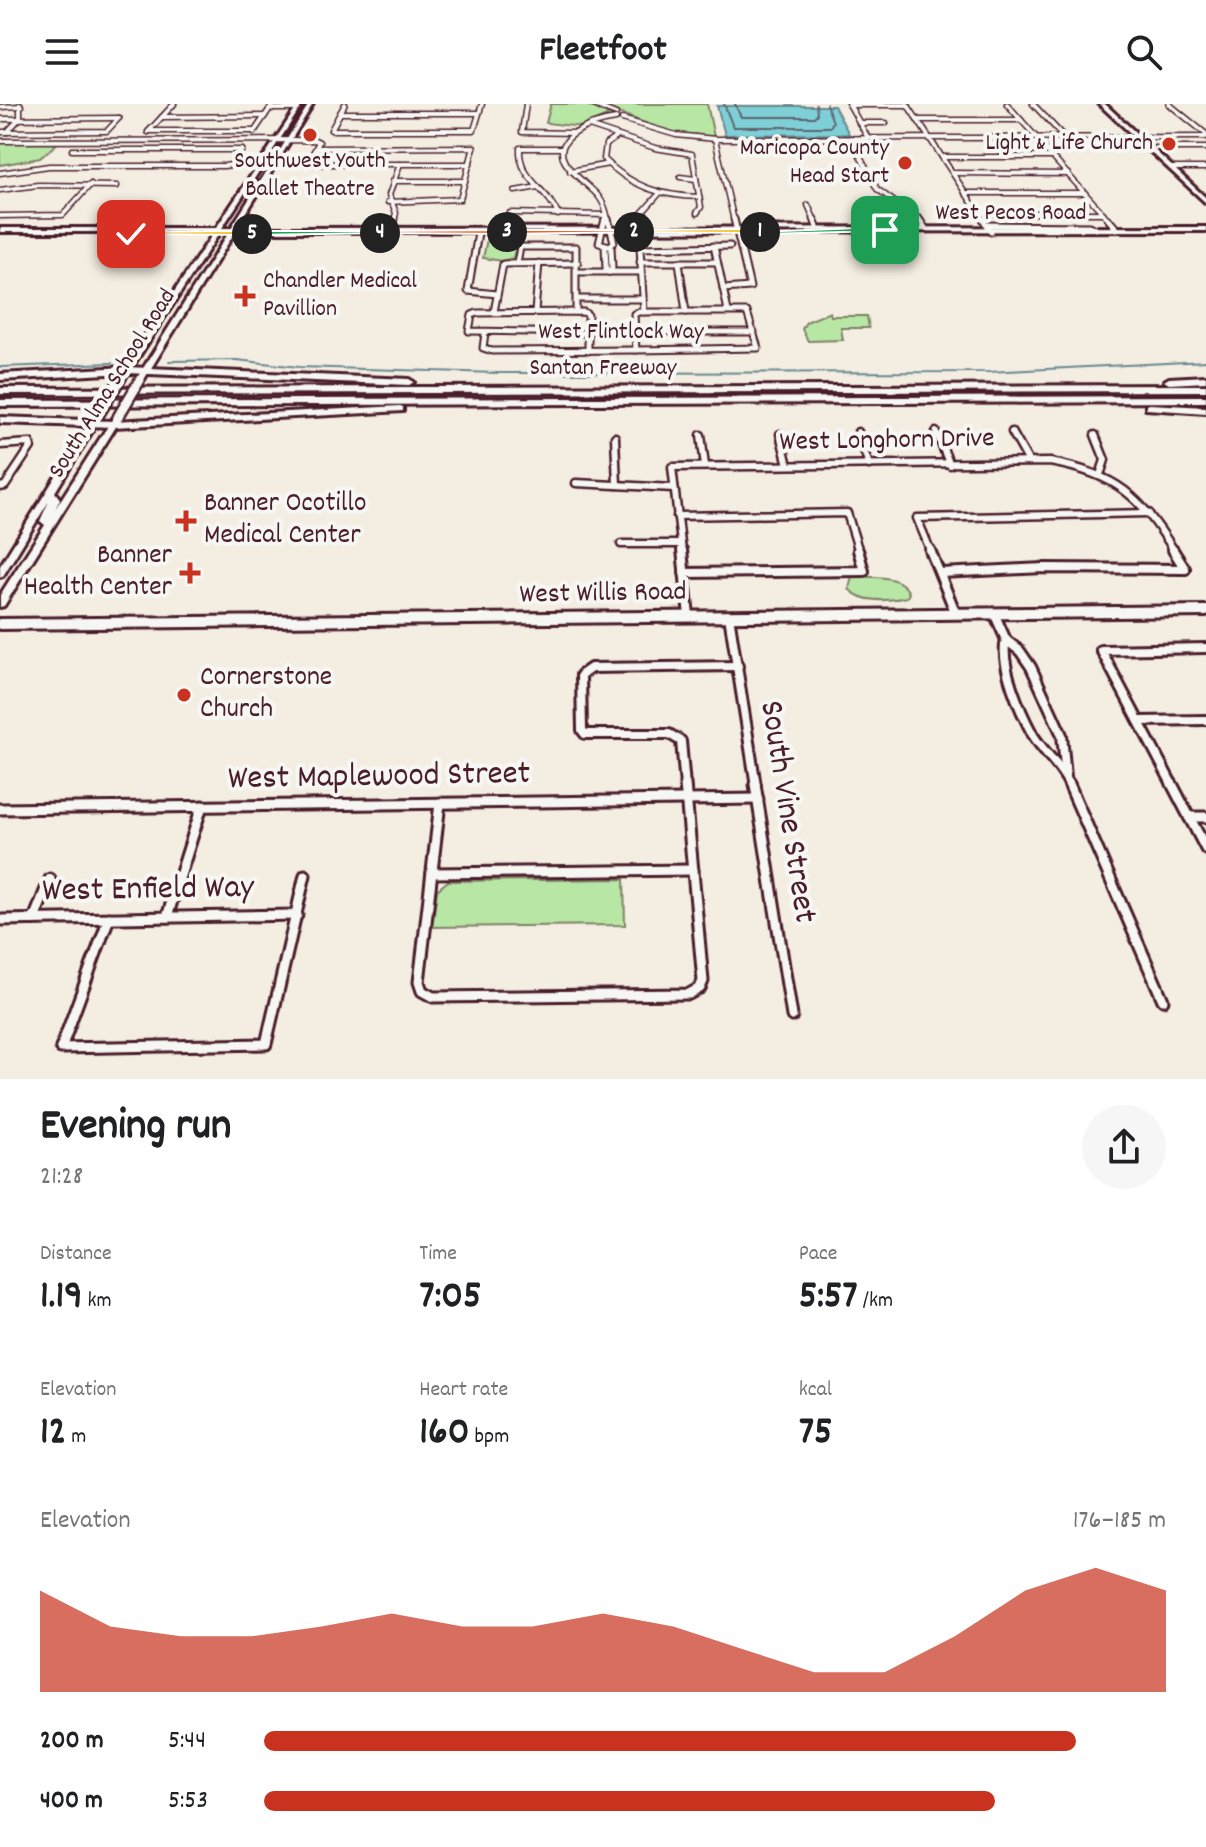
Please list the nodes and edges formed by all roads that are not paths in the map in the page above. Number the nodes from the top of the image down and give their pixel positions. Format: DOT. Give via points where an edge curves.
graph roads {
  1 [pos="174,104"];
  2 [pos="311,104"];
  3 [pos="345,104"];
  4 [pos="429,104"];
  5 [pos="482,104"];
  6 [pos="526,104"];
  7 [pos="591,104"];
  8 [pos="849,104"];
  9 [pos="907,104"];
  10 [pos="1007,104"];
  11 [pos="1033,104"];
  12 [pos="1105,104"];
  13 [pos="1169,104"];
  14 [pos="20,105"];
  15 [pos="272,106"];
  16 [pos="300,106"];
  17 [pos="0,107"];
  18 [pos="340,113"];
  19 [pos="426,113"];
  20 [pos="479,113"];
  21 [pos="265,116"];
  22 [pos="613,116"];
  23 [pos="162,117"];
  24 [pos="20,118"];
  25 [pos="0,119"];
  26 [pos="917,120"];
  27 [pos="1021,120"];
  28 [pos="859,123"];
  29 [pos="886,123"];
  30 [pos="589,126"];
  31 [pos="149,131"];
  32 [pos="255,131"];
  33 [pos="0,132"];
  34 [pos="7,132"];
  35 [pos="575,133"];
  36 [pos="618,136"];
  37 [pos="1206,136"];
  38 [pos="1036,137"];
  39 [pos="1064,137"];
  40 [pos="1140,137"];
  41 [pos="851,138"];
  42 [pos="868,138"];
  43 [pos="929,138"];
  44 [pos="715,139"];
  45 [pos="0,140"];
  46 [pos="83,140"];
  47 [pos="141,140"];
  48 [pos="247,140"];
  49 [pos="278,140"];
  50 [pos="288,140"];
  51 [pos="316,148"];
  52 [pos="562,148"];
  53 [pos="655,148"];
  54 [pos="1155,148"];
  55 [pos="1206,148"];
  56 [pos="1045,149"];
  57 [pos="158,150"];
  58 [pos="650,153"];
  59 [pos="942,157"];
  60 [pos="1052,157"];
  61 [pos="400,164"];
  62 [pos="470,164"];
  63 [pos="609,164"];
  64 [pos="143,167"];
  65 [pos="1174,168"];
  66 [pos="1206,168"];
  67 [pos="570,171"];
  68 [pos="0,173"];
  69 [pos="953,173"];
  70 [pos="1068,174"];
  71 [pos="680,177"];
  72 [pos="696,179"];
  73 [pos="393,181"];
  74 [pos="465,181"];
  75 [pos="91,184"];
  76 [pos="38,185"];
  77 [pos="117,186"];
  78 [pos="538,187"];
  79 [pos="0,190"];
  80 [pos="515,191"];
  81 [pos="32,193"];
  82 [pos="965,193"];
  83 [pos="1085,193"];
  84 [pos="659,194"];
  85 [pos="1206,194"];
  86 [pos="699,197"];
  87 [pos="1206,201"];
  88 [pos="388,202"];
  89 [pos="808,205"];
  90 [pos="510,213"];
  91 [pos="697,213"];
  92 [pos="979,213"];
  93 [pos="1103,213"];
  94 [pos="641,214"];
  95 [pos="558,215"];
  96 [pos="606,215"];
  97 [pos="0,216"];
  98 [pos="817,227"];
  99 [pos="888,228"];
  100 [pos="925,228"];
  101 [pos="989,229"];
  102 [pos="1117,229"];
  103 [pos="607,230"];
  104 [pos="735,230"];
  105 [pos="218,231"];
  106 [pos="230,231"];
  107 [pos="391,231"];
  108 [pos="1206,231"];
  109 [pos="0,232"];
  110 [pos="859,232"];
  111 [pos="478,233"];
  112 [pos="608,246"];
  113 [pos="714,246"];
  114 [pos="730,246"];
  115 [pos="640,262"];
  116 [pos="679,262"];
  117 [pos="717,262"];
  118 [pos="517,263"];
  119 [pos="539,263"];
  120 [pos="578,263"];
  121 [pos="577,272"];
  122 [pos="609,272"];
  123 [pos="641,272"];
  124 [pos="723,289"];
  125 [pos="497,294"];
  126 [pos="577,299"];
  127 [pos="643,299"];
  128 [pos="728,311"];
  129 [pos="494,312"];
  130 [pos="535,312"];
  131 [pos="576,312"];
  132 [pos="644,312"];
  133 [pos="686,312"];
  134 [pos="635,332"];
  135 [pos="754,332"];
  136 [pos="485,333"];
  137 [pos="587,333"];
  138 [pos="588,351"];
  139 [pos="636,351"];
  140 [pos="124,373"];
  141 [pos="143,375"];
  142 [pos="0,377"];
  143 [pos="1206,379"];
  144 [pos="1206,388"];
  145 [pos="632,389"];
  146 [pos="998,389"];
  147 [pos="0,391"];
  148 [pos="1206,399"];
  149 [pos="982,400"];
  150 [pos="592,401"];
  151 [pos="0,403"];
  152 [pos="1206,410"];
  153 [pos="95,420"];
  154 [pos="116,420"];
  155 [pos="0,421"];
  156 [pos="858,432"];
  157 [pos="936,432"];
  158 [pos="1012,432"];
  159 [pos="780,434"];
  160 [pos="701,435"];
  161 [pos="1095,435"];
  162 [pos="615,437"];
  163 [pos="82,441"];
  164 [pos="0,445"];
  165 [pos="1029,462"];
  166 [pos="788,465"];
  167 [pos="869,465"];
  168 [pos="950,465"];
  169 [pos="705,466"];
  170 [pos="1101,472"];
  171 [pos="576,483"];
  172 [pos="617,485"];
  173 [pos="2,486"];
  174 [pos="674,488"];
  175 [pos="51,492"];
  176 [pos="1149,513"];
  177 [pos="677,516"];
  178 [pos="49,524"];
  179 [pos="621,544"];
  180 [pos="681,544"];
  181 [pos="684,573"];
  182 [pos="941,573"];
  183 [pos="0,574"];
  184 [pos="0,603"];
  185 [pos="1206,611"];
  186 [pos="994,613"];
  187 [pos="956,614"];
  188 [pos="689,616"];
  189 [pos="729,616"];
  190 [pos="0,624"];
  191 [pos="1006,640"];
  192 [pos="1206,648"];
  193 [pos="738,666"];
  194 [pos="1206,720"];
  195 [pos="1139,721"];
  196 [pos="1066,777"];
  197 [pos="758,799"];
  198 [pos="687,800"];
  199 [pos="440,803"];
  200 [pos="202,806"];
  201 [pos="0,809"];
  202 [pos="1189,817"];
  203 [pos="1206,817"];
  204 [pos="1206,849"];
  205 [pos="693,870"];
  206 [pos="432,873"];
  207 [pos="305,875"];
  208 [pos="50,879"];
  209 [pos="297,915"];
  210 [pos="167,917"];
  211 [pos="109,918"];
  212 [pos="34,919"];
  213 [pos="0,920"];
  214 [pos="1163,1000"];
  215 [pos="792,1016"];
  1 -- 23 [label="street"];
  2 -- 50 [label="main road, South Alma School Road"];
  3 -- 18 [label="street"];
  4 -- 19 [label="street"];
  5 -- 20 [label="street"];
  6 -- 35 [label="street" via="522,132"];
  7 -- 22 [label="street"];
  8 -- 9 [label="street"];
  8 -- 28 [label="street"];
  9 -- 26 [label="street"];
  10 -- 27 [label="street"];
  11 -- 39 [label="street"];
  12 -- 40 [label="main road"];
  13 -- 37 [label="street"];
  14 -- 17 [label="street"];
  14 -- 24 [label="street"];
  15 -- 16 [label="street"];
  15 -- 21 [label="street"];
  16 -- 49 [label="main road, South Alma School Road"];
  18 -- 19 [label="street"];
  18 -- 20 [label="street" via="331,130 474,130"];
  19 -- 20 [label="street"];
  21 -- 23 [label="street"];
  21 -- 32 [label="street"];
  22 -- 30 [label="street"];
  22 -- 44 [label="street" via="676,135"];
  23 -- 31 [label="street"];
  24 -- 25 [label="street"];
  24 -- 34 [label="street"];
  24 -- 34 [label="street" via="119,118 107,131"];
  26 -- 27 [label="street"];
  26 -- 43 [label="street"];
  27 -- 38 [label="street"];
  28 -- 29 [label="street"];
  28 -- 42 [label="street"];
  30 -- 35 [label="street"];
  30 -- 36 [label="street"];
  31 -- 32 [label="street"];
  31 -- 47 [label="street"];
  32 -- 48 [label="street"];
  33 -- 34 [label="street"];
  34 -- 45 [label="street"];
  35 -- 52 [label="street"];
  36 -- 53 [label="street"];
  36 -- 63 [label="street" via="604,149"];
  37 -- 40 [label="street"];
  38 -- 39 [label="street"];
  38 -- 43 [label="street"];
  39 -- 40 [label="street"];
  40 -- 54 [label="main road"];
  40 -- 65 [label="main road"];
  41 -- 42 [label="street"];
  41 -- 44 [label="street"];
  41 -- 100 [label="street" via="877,189 918,217"];
  42 -- 43 [label="street"];
  43 -- 59 [label="street"];
  44 -- 104 [label="street"];
  45 -- 46 [label="street"];
  46 -- 47 [label="street"];
  46 -- 57 [label="street" via="72,150"];
  47 -- 48 [label="street"];
  48 -- 49 [label="street"];
  49 -- 50 [label="street"];
  49 -- 105 [label="main road, South Alma School Road"];
  50 -- 51 [label="street" via="317,141"];
  50 -- 106 [label="main road, South Alma School Road"];
  51 -- 61 [label="street" via="307,164"];
  51 -- 62 [label="street" via="474,147"];
  52 -- 67 [label="street"];
  52 -- 78 [label="street" via="520,148 521,169"];
  53 -- 58 [label="street"];
  53 -- 72 [label="street" via="692,154"];
  54 -- 55 [label="street"];
  54 -- 65 [label="main road"];
  56 -- 60 [label="street"];
  57 -- 64 [label="street"];
  57 -- 64 [label="street" via="242,150 231,165"];
  59 -- 60 [label="street"];
  59 -- 69 [label="street"];
  60 -- 70 [label="street"];
  61 -- 62 [label="street"];
  61 -- 73 [label="street"];
  62 -- 74 [label="street"];
  63 -- 67 [label="street"];
  63 -- 84 [label="street" via="644,190"];
  64 -- 68 [label="street" via="49,166"];
  65 -- 66 [label="street"];
  65 -- 85 [label="main road"];
  65 -- 87 [label="main road"];
  67 -- 96 [label="street" via="602,200"];
  69 -- 70 [label="street"];
  69 -- 82 [label="street"];
  70 -- 83 [label="street"];
  71 -- 72 [label="street"];
  72 -- 86 [label="street"];
  73 -- 74 [label="street"];
  73 -- 88 [label="street"];
  74 -- 88 [label="street" via="460,199"];
  75 -- 76 [label="street"];
  75 -- 77 [label="street"];
  75 -- 97 [label="street" via="63,215"];
  76 -- 79 [label="street"];
  76 -- 81 [label="street"];
  78 -- 80 [label="street"];
  78 -- 95 [label="street" via="554,202"];
  82 -- 83 [label="street"];
  82 -- 92 [label="street"];
  83 -- 93 [label="street"];
  84 -- 86 [label="street"];
  84 -- 94 [label="street"];
  86 -- 91 [label="street"];
  88 -- 107 [label="street" via="396,213"];
  89 -- 98 [label="street"];
  90 -- 95 [label="street"];
  92 -- 93 [label="street"];
  92 -- 101 [label="street"];
  93 -- 102 [label="street"];
  95 -- 96 [label="street"];
  96 -- 103 [label="street"];
  98 -- 99 [label="main road, West Pecos Road"];
  98 -- 104 [label="main road, West Pecos Road"];
  99 -- 100 [label="main road, West Pecos Road"];
  99 -- 110 [label="main road"];
  100 -- 101 [label="main road, West Pecos Road"];
  101 -- 102 [label="main road, West Pecos Road"];
  101 -- 108 [label="main road, West Pecos Road"];
  101 -- 110 [label="main road, West Pecos Road"];
  102 -- 108 [label="main road, West Pecos Road"];
  103 -- 104 [label="main road, West Pecos Road"];
  103 -- 107 [label="main road, West Pecos Road"];
  103 -- 111 [label="main road, West Pecos Road"];
  103 -- 112 [label="street" via="614,244"];
  103 -- 112 [label="street" via="599,243"];
  104 -- 110 [label="main road, West Pecos Road"];
  104 -- 124 [label="street" via="750,287"];
  105 -- 106 [label="main road, West Pecos Road"];
  105 -- 109 [label="main road, West Pecos Road"];
  105 -- 140 [label="main road, South Alma School Road"];
  106 -- 107 [label="main road, West Pecos Road"];
  106 -- 141 [label="main road, South Alma School Road"];
  107 -- 111 [label="main road, West Pecos Road"];
  111 -- 125 [label="street" via="468,291"];
  112 -- 122 [label="street"];
  113 -- 114 [label="street"];
  113 -- 115 [label="street" via="642,246"];
  113 -- 117 [label="street"];
  115 -- 116 [label="street"];
  115 -- 123 [label="street"];
  116 -- 117 [label="street"];
  116 -- 133 [label="street"];
  117 -- 124 [label="street"];
  118 -- 119 [label="street"];
  118 -- 120 [label="street" via="520,247 576,247"];
  118 -- 125 [label="street" via="503,264"];
  119 -- 120 [label="street"];
  119 -- 130 [label="street"];
  120 -- 121 [label="street"];
  121 -- 122 [label="street"];
  121 -- 126 [label="street"];
  122 -- 123 [label="street"];
  123 -- 127 [label="street"];
  124 -- 128 [label="street"];
  125 -- 129 [label="street"];
  126 -- 127 [label="street"];
  126 -- 131 [label="street"];
  127 -- 132 [label="street"];
  128 -- 133 [label="street"];
  128 -- 135 [label="street" via="747,312"];
  129 -- 130 [label="street"];
  129 -- 136 [label="street" via="474,313 470,332"];
  130 -- 131 [label="street"];
  131 -- 137 [label="street" via="587,313"];
  132 -- 133 [label="street"];
  132 -- 134 [label="street" via="635,313"];
  134 -- 135 [label="street"];
  134 -- 139 [label="street"];
  135 -- 139 [label="street, West Flintlock Way" via="758,349"];
  136 -- 137 [label="street"];
  136 -- 138 [label="street, West Flintlock Way" via="484,350"];
  137 -- 138 [label="street"];
  138 -- 139 [label="street, West Flintlock Way"];
  140 -- 141 [label="highway"];
  140 -- 142 [label="highway"];
  140 -- 153 [label="main road, South Alma School Road, bridge"];
  141 -- 145 [label="highway"];
  141 -- 154 [label="main road, South Alma School Road, bridge"];
  143 -- 146 [label="highway"];
  144 -- 146 [label="highway, Santan Freeway"];
  145 -- 146 [label="highway, Santan Freeway"];
  145 -- 147 [label="highway, Santan Freeway"];
  148 -- 149 [label="highway, Santan Freeway"];
  149 -- 150 [label="highway, Santan Freeway"];
  149 -- 152 [label="highway"];
  150 -- 151 [label="highway, Santan Freeway"];
  150 -- 154 [label="highway"];
  153 -- 154 [label="highway"];
  153 -- 155 [label="highway"];
  153 -- 163 [label="main road, South Alma School Road"];
  154 -- 178 [label="main road, South Alma School Road"];
  155 -- 163 [label="main road" via="79,425"];
  156 -- 167 [label="street"];
  157 -- 168 [label="street"];
  158 -- 165 [label="street"];
  159 -- 166 [label="street"];
  160 -- 169 [label="street"];
  161 -- 170 [label="street" via="1105,460"];
  162 -- 172 [label="street"];
  163 -- 175 [label="main road, South Alma School Road"];
  164 -- 173 [label="street" via="31,447"];
  165 -- 168 [label="street, West Longhorn Drive"];
  165 -- 170 [label="street, West Longhorn Drive"];
  166 -- 167 [label="street, West Longhorn Drive"];
  166 -- 169 [label="street, West Longhorn Drive"];
  167 -- 168 [label="street, West Longhorn Drive"];
  169 -- 174 [label="street, West Longhorn Drive" via="672,467"];
  170 -- 176 [label="street" via="1125,486"];
  171 -- 172 [label="street"];
  172 -- 174 [label="street"];
  174 -- 177 [label="street"];
  175 -- 178 [label="main road" via="55,499 45,521"];
  175 -- 183 [label="main road, South Alma School Road"];
  176 -- 182 [label="street" via="917,518"];
  176 -- 182 [label="street" via="1185,569"];
  177 -- 180 [label="street"];
  177 -- 181 [label="street" via="847,513 864,571"];
  178 -- 184 [label="main road, South Alma School Road"];
  179 -- 180 [label="street"];
  180 -- 181 [label="street"];
  181 -- 188 [label="street"];
  182 -- 187 [label="street"];
  185 -- 186 [label="street, West Willis Road"];
  186 -- 187 [label="street, West Willis Road"];
  186 -- 191 [label="street"];
  187 -- 189 [label="street, West Willis Road"];
  188 -- 189 [label="street, West Willis Road"];
  188 -- 190 [label="street, West Willis Road"];
  189 -- 193 [label="street, South Vine Street"];
  191 -- 196 [label="street" via="1031,667 1062,735"];
  191 -- 196 [label="street" via="1005,666 1033,734"];
  192 -- 195 [label="street" via="1101,650"];
  193 -- 197 [label="street, South Vine Street"];
  193 -- 198 [label="street" via="584,670 581,675 585,734 677,736"];
  194 -- 195 [label="street"];
  195 -- 202 [label="street"];
  196 -- 214 [label="street"];
  197 -- 198 [label="street, West Maplewood Street"];
  197 -- 215 [label="street, South Vine Street"];
  198 -- 199 [label="street, West Maplewood Street"];
  198 -- 205 [label="street"];
  199 -- 200 [label="street, West Maplewood Street"];
  199 -- 206 [label="street"];
  200 -- 201 [label="street, West Maplewood Street"];
  200 -- 210 [label="street"];
  202 -- 203 [label="street"];
  202 -- 204 [label="street"];
  205 -- 206 [label="street"];
  205 -- 206 [label="street" via="703,981 689,994 433,997 419,982"];
  207 -- 209 [label="street"];
  208 -- 212 [label="street"];
  209 -- 210 [label="street, West Enfield Way"];
  209 -- 211 [label="street" via="266,1044 61,1048"];
  210 -- 211 [label="street, West Enfield Way"];
  211 -- 212 [label="street, West Enfield Way"];
  212 -- 213 [label="street, West Enfield Way"];
}
